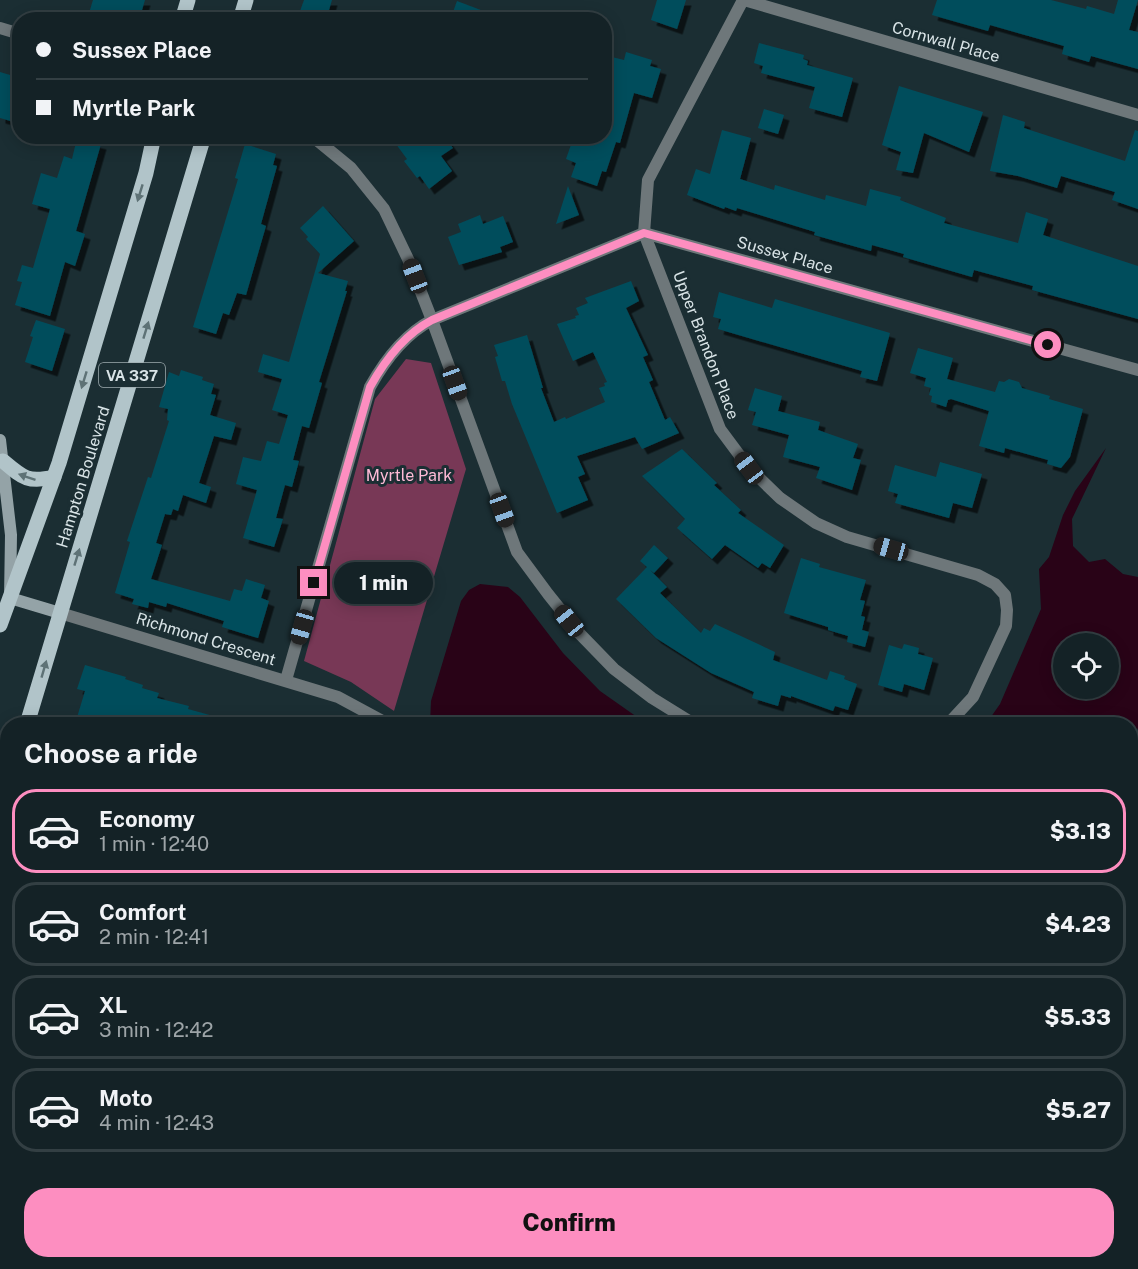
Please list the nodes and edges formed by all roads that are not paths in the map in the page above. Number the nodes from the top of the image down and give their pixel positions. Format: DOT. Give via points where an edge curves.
graph roads {
  1 [pos="743,0"];
  2 [pos="1138,115"];
  3 [pos="152,144"];
  4 [pos="202,144"];
  5 [pos="322,144"];
  6 [pos="644,233"];
  7 [pos="432,320"];
  8 [pos="1138,370"];
  9 [pos="0,440"];
  10 [pos="3,461"];
  11 [pos="54,477"];
  12 [pos="5,597"];
  13 [pos="60,613"];
  14 [pos="0,625"];
  15 [pos="286,680"];
  16 [pos="29,717"];
  17 [pos="375,717"];
  18 [pos="683,717"];
  19 [pos="954,717"];
  1 -- 2 [label="street, Cornwall Place"];
  1 -- 6 [label="street, Upper Brandon Place" via="648,180"];
  3 -- 11 [label="main road, Hampton Boulevard / VA 337, one-way"];
  13 -- 4 [label="main road, Hampton Boulevard / VA 337, one-way"];
  5 -- 7 [label="street" via="351,168 384,209"];
  6 -- 7 [label="street"];
  6 -- 8 [label="street, Sussex Place"];
  6 -- 19 [label="street, Upper Brandon Place" via="720,429 749,468 780,498 816,523 847,537 978,575 1005,595 1006,626 973,697"];
  7 -- 15 [label="street" via="418,327 400,345 370,387"];
  7 -- 18 [label="street" via="517,552 580,634 614,669"];
  9 -- 10 [label="main road"];
  11 -- 10 [label="main road, one-way" via="29,480"];
  10 -- 12 [label="main road" via="11,536"];
  11 -- 12 [label="main road, Hampton Boulevard / VA 337"];
  12 -- 13 [label="main road, Richmond Crescent"];
  12 -- 14 [label="main road, Hampton Boulevard / VA 337"];
  13 -- 15 [label="street, Richmond Crescent"];
  16 -- 13 [label="main road, Hampton Boulevard / VA 337, one-way"];
  15 -- 17 [label="street, Richmond Crescent" via="338,697"];
}
